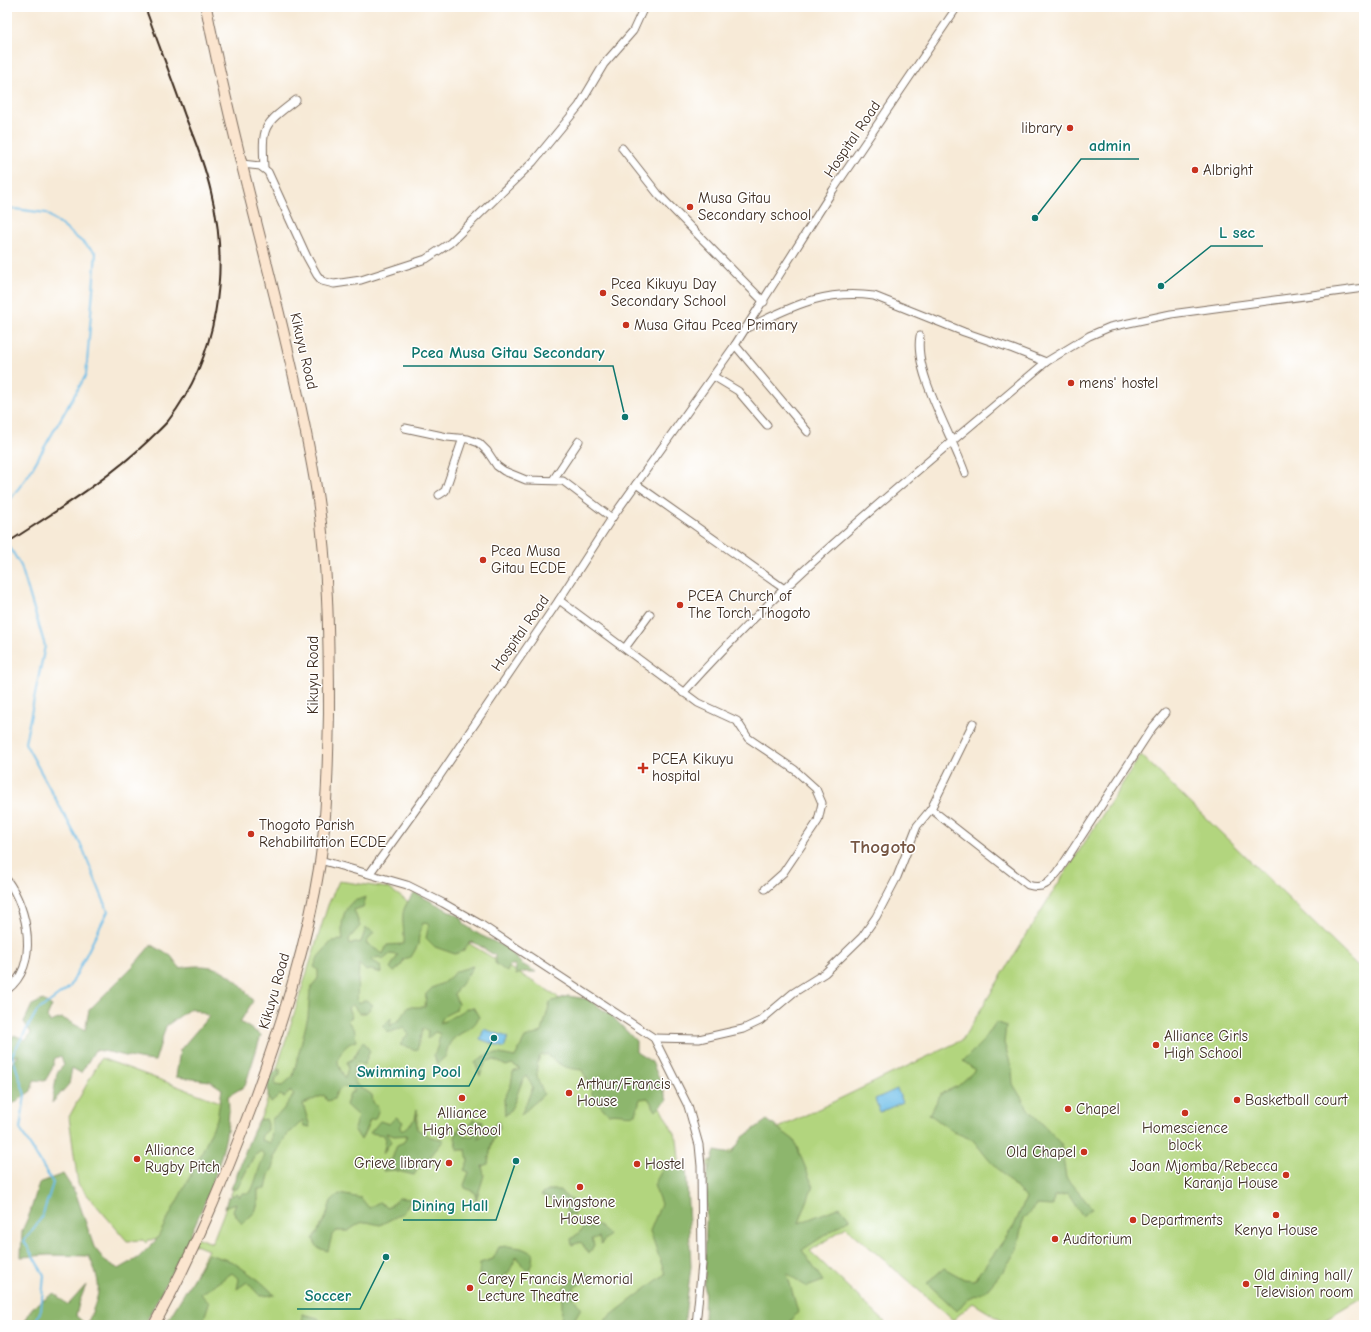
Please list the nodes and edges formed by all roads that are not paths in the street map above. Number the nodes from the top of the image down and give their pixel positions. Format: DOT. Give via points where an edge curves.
graph roads {
  1 [pos="206,7"];
  2 [pos="644,7"];
  3 [pos="957,7"];
  4 [pos="296,100"];
  5 [pos="622,148"];
  6 [pos="242,164"];
  7 [pos="264,168"];
  8 [pos="1364,288"];
  9 [pos="764,302"];
  10 [pos="746,328"];
  11 [pos="920,336"];
  12 [pos="735,345"];
  13 [pos="1046,362"];
  14 [pos="713,376"];
  15 [pos="767,425"];
  16 [pos="405,428"];
  17 [pos="808,432"];
  18 [pos="463,438"];
  19 [pos="579,441"];
  20 [pos="953,441"];
  21 [pos="965,473"];
  22 [pos="553,480"];
  23 [pos="636,484"];
  24 [pos="439,495"];
  25 [pos="612,518"];
  26 [pos="783,588"];
  27 [pos="559,600"];
  28 [pos="650,614"];
  29 [pos="624,648"];
  30 [pos="683,693"];
  31 [pos="1165,713"];
  32 [pos="973,723"];
  33 [pos="931,809"];
  34 [pos="320,860"];
  35 [pos="370,873"];
  36 [pos="7,880"];
  37 [pos="765,889"];
  38 [pos="7,990"];
  39 [pos="654,1038"];
  40 [pos="154,1325"];
  41 [pos="696,1325"];
  1 -- 6 [label="main road, Kikuyu Road"];
  2 -- 7 [label="street" via="633,31 604,64 579,106 533,162 450,243 426,259 362,280 334,284 322,281 307,257 273,182"];
  3 -- 9 [label="street, Hospital Road" via="833,190"];
  4 -- 7 [label="street" via="272,118 265,127"];
  5 -- 9 [label="street" via="658,194"];
  6 -- 7 [label="street" via="254,164"];
  6 -- 34 [label="main road, Kikuyu Road" via="302,413 322,534 329,664 328,748"];
  8 -- 13 [label="street" via="1171,314 1110,327 1089,336"];
  9 -- 10 [label="street, Hospital Road"];
  10 -- 12 [label="street, Hospital Road"];
  10 -- 13 [label="street" via="818,298 832,294 861,294 874,296"];
  11 -- 20 [label="street" via="920,354 931,392"];
  12 -- 14 [label="street, Hospital Road"];
  12 -- 17 [label="street"];
  13 -- 20 [label="street"];
  14 -- 15 [label="street" via="738,391"];
  14 -- 23 [label="street, Hospital Road"];
  16 -- 18 [label="street" via="447,438"];
  18 -- 22 [label="street" via="484,447 504,471 536,482"];
  18 -- 24 [label="street" via="445,491"];
  19 -- 22 [label="street"];
  20 -- 21 [label="street"];
  20 -- 26 [label="street"];
  22 -- 25 [label="street" via="563,481 571,486"];
  23 -- 25 [label="street, Hospital Road"];
  23 -- 26 [label="street"];
  25 -- 27 [label="street, Hospital Road"];
  26 -- 30 [label="street"];
  27 -- 29 [label="street"];
  27 -- 35 [label="street, Hospital Road" via="432,787"];
  28 -- 29 [label="street"];
  29 -- 30 [label="street"];
  30 -- 37 [label="street" via="709,709 737,721 748,738 795,770 820,795 822,802 818,821 783,873"];
  31 -- 33 [label="street" via="1152,728 1058,872 1044,886 1037,888 1028,885"];
  32 -- 33 [label="street"];
  33 -- 39 [label="street" via="917,826 897,877 876,917 862,937 825,973 793,993 760,1021 743,1029 699,1040"];
  34 -- 35 [label="street"];
  34 -- 40 [label="main road, Kikuyu Road" via="298,966 285,1013 222,1185"];
  35 -- 39 [label="street" via="407,885 480,924"];
  36 -- 38 [label="street" via="15,890 22,907 27,937 22,972 18,981"];
  39 -- 41 [label="street" via="688,1106 699,1145 702,1264"];
}
